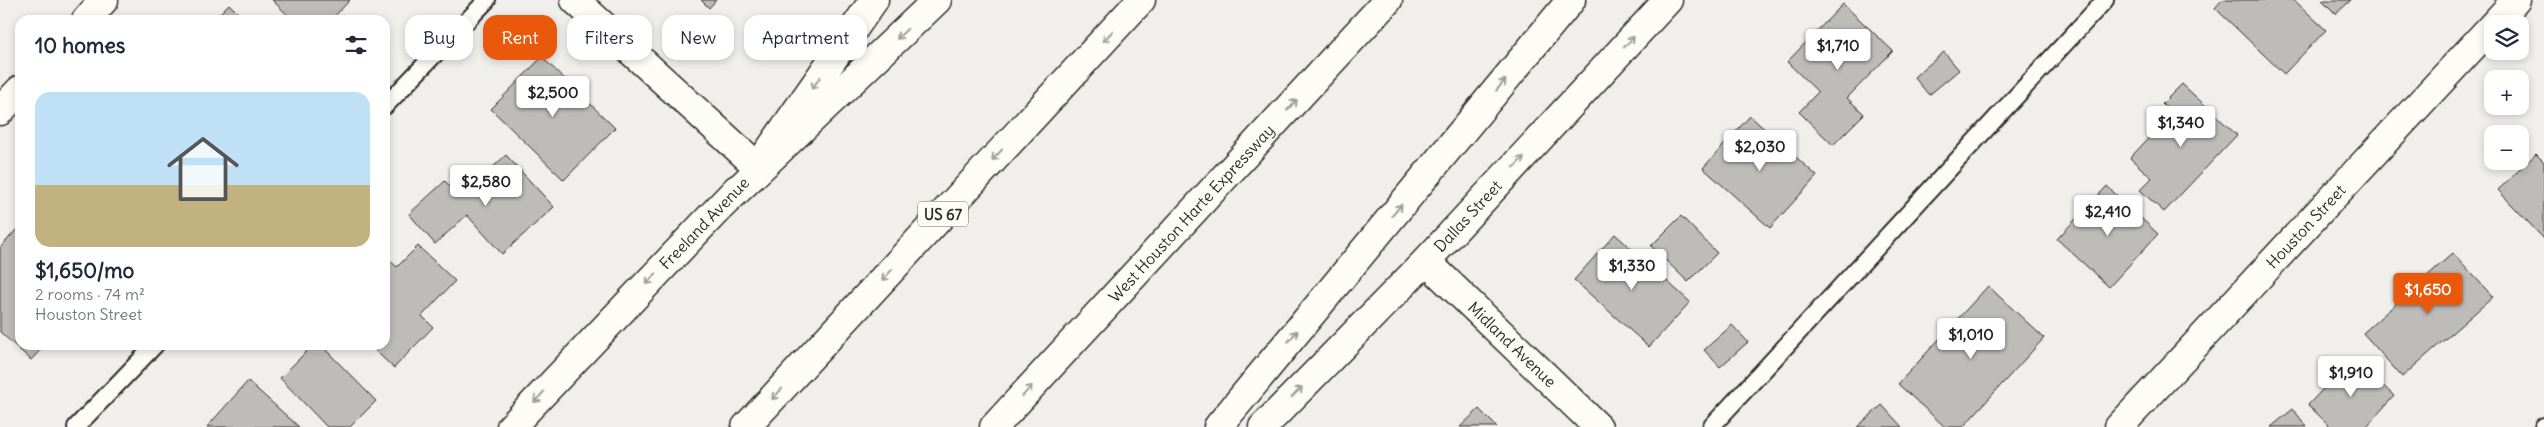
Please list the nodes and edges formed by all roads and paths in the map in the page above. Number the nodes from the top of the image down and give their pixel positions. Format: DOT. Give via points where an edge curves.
graph roads {
  1 [pos="104,0"];
  2 [pos="487,0"];
  3 [pos="575,0"];
  4 [pos="874,0"];
  5 [pos="937,0"];
  6 [pos="1141,0"];
  7 [pos="1388,0"];
  8 [pos="1571,0"];
  9 [pos="1668,0"];
  10 [pos="2105,0"];
  11 [pos="2516,0"];
  12 [pos="90,15"];
  13 [pos="2502,15"];
  14 [pos="2484,35"];
  15 [pos="15,95"];
  16 [pos="390,101"];
  17 [pos="0,111"];
  18 [pos="758,167"];
  19 [pos="721,206"];
  20 [pos="1426,262"];
  21 [pos="150,350"];
  22 [pos="76,427"];
  23 [pos="511,427"];
  24 [pos="746,427"];
  25 [pos="994,427"];
  26 [pos="1218,427"];
  27 [pos="1263,427"];
  28 [pos="1598,427"];
  29 [pos="1711,427"];
  30 [pos="2119,427"];
  1 -- 12 [label="main road"];
  2 -- 16 [label="lane"];
  3 -- 18 [label="main road"];
  4 -- 18 [label="main road, Freeland Avenue, one-way"];
  5 -- 19 [label="main road, one-way"];
  6 -- 24 [label="main road, US 67, one-way"];
  25 -- 7 [label="main road, West Houston Harte Expressway, one-way"];
  26 -- 8 [label="main road, one-way"];
  20 -- 9 [label="main road, Dallas Street, one-way"];
  10 -- 29 [label="lane"];
  11 -- 13 [label="main road, Houston Street"];
  14 -- 30 [label="main road, Houston Street"];
  15 -- 17 [label="main road"];
  18 -- 19 [label="main road, Freeland Avenue"];
  19 -- 23 [label="main road, Freeland Avenue, one-way"];
  27 -- 20 [label="main road, Dallas Street, one-way"];
  20 -- 28 [label="main road, Midland Avenue"];
  21 -- 22 [label="lane"];
}
